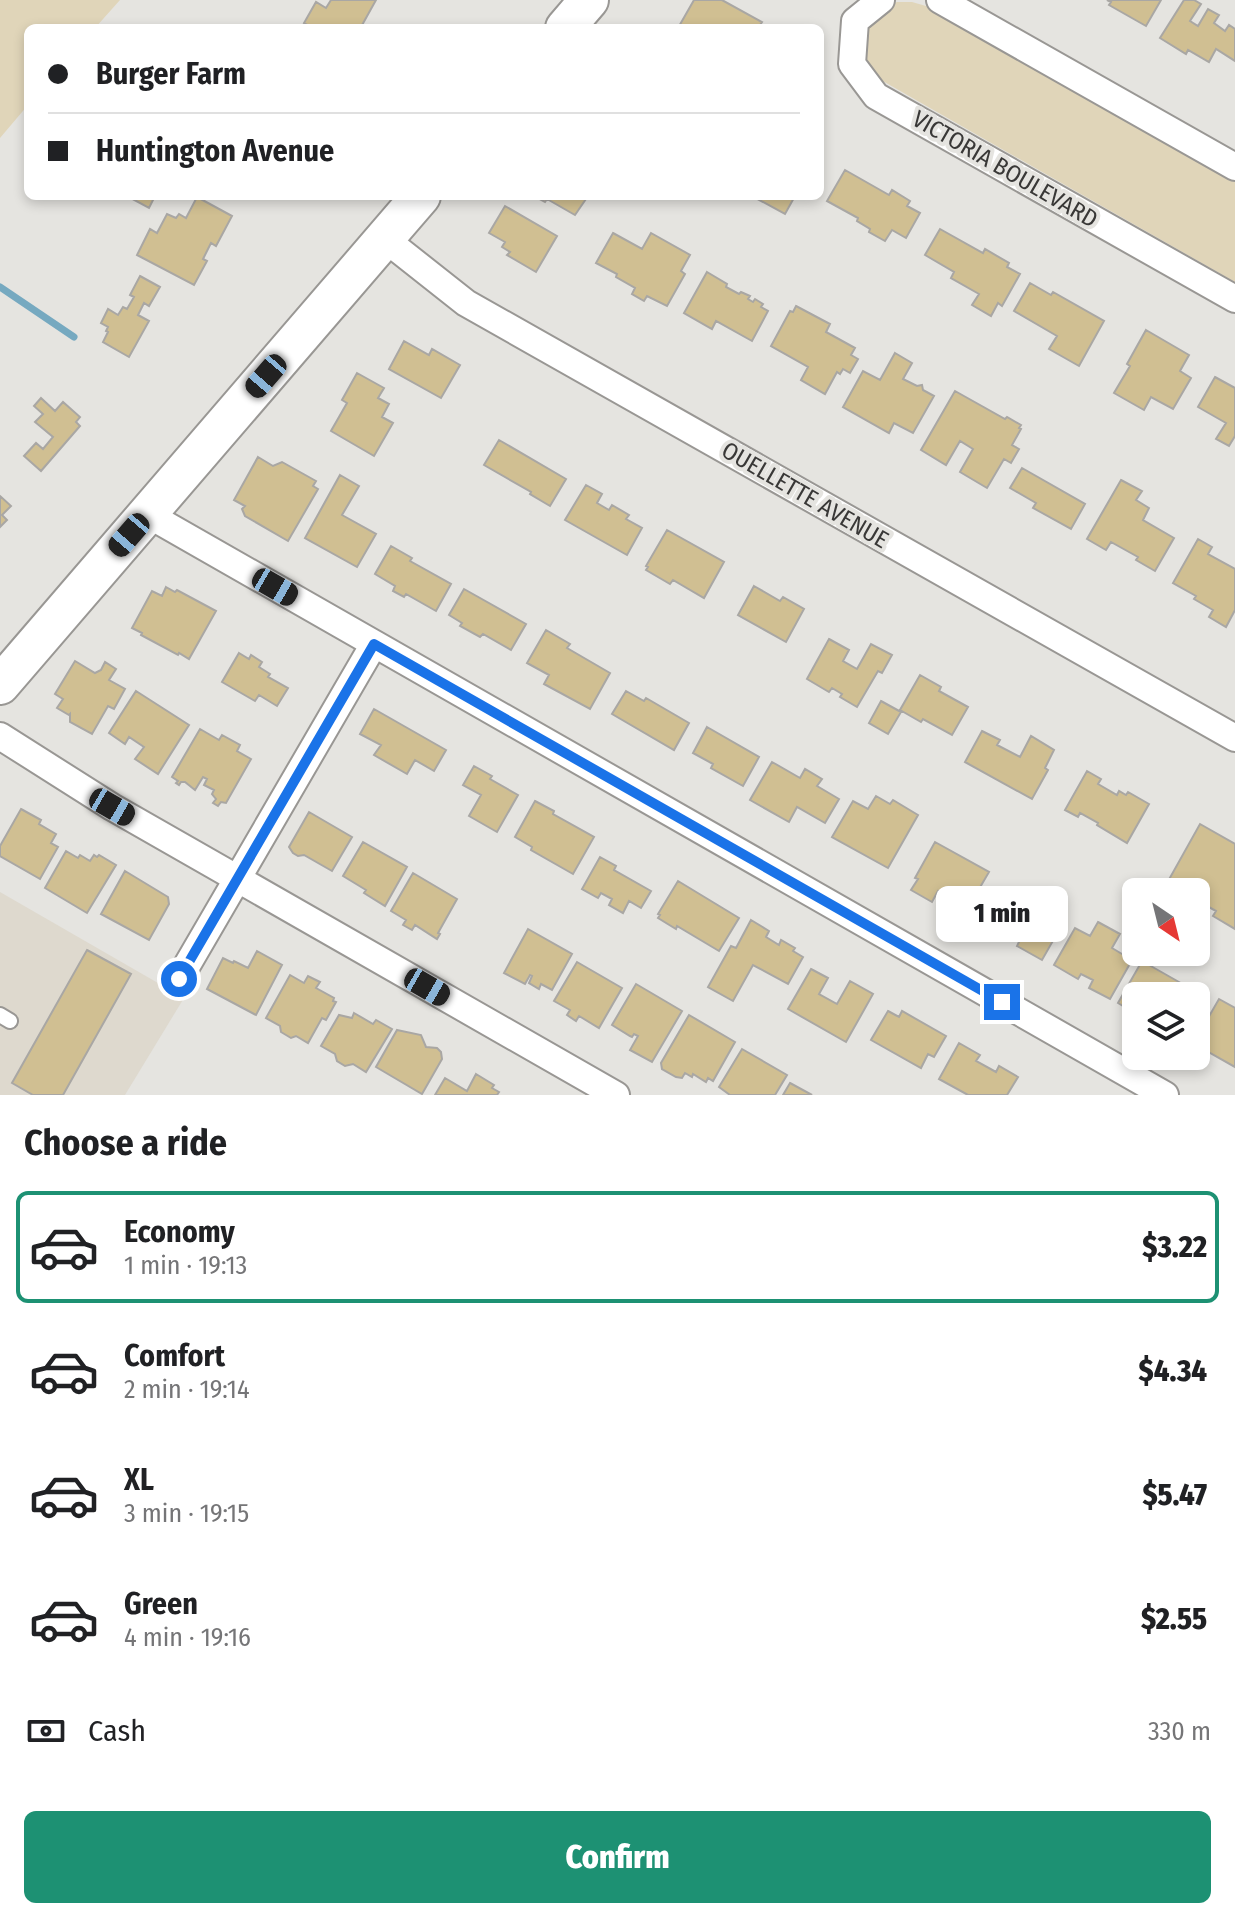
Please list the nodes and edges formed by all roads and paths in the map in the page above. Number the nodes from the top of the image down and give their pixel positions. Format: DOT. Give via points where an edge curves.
graph roads {
  1 [pos="589,0"];
  2 [pos="881,0"];
  3 [pos="940,0"];
  4 [pos="568,24"];
  5 [pos="1235,167"];
  6 [pos="418,200"];
  7 [pos="385,239"];
  8 [pos="1235,299"];
  9 [pos="147,514"];
  10 [pos="374,644"];
  11 [pos="0,685"];
  12 [pos="0,736"];
  13 [pos="1235,738"];
  14 [pos="237,879"];
  15 [pos="179,979"];
  16 [pos="616,1095"];
  17 [pos="1165,1095"];
  1 -- 4 [label="main road"];
  2 -- 8 [label="street, VICTORIA BOULEVARD" via="855,21 852,64 876,96"];
  3 -- 5 [label="street"];
  6 -- 7 [label="main road"];
  7 -- 9 [label="main road"];
  7 -- 13 [label="street, OUELLETTE AVENUE" via="466,303"];
  9 -- 10 [label="street"];
  9 -- 11 [label="main road"];
  10 -- 14 [label="street"];
  10 -- 17 [label="street"];
  12 -- 14 [label="street"];
  14 -- 15 [label="street"];
  14 -- 16 [label="street"];
}
